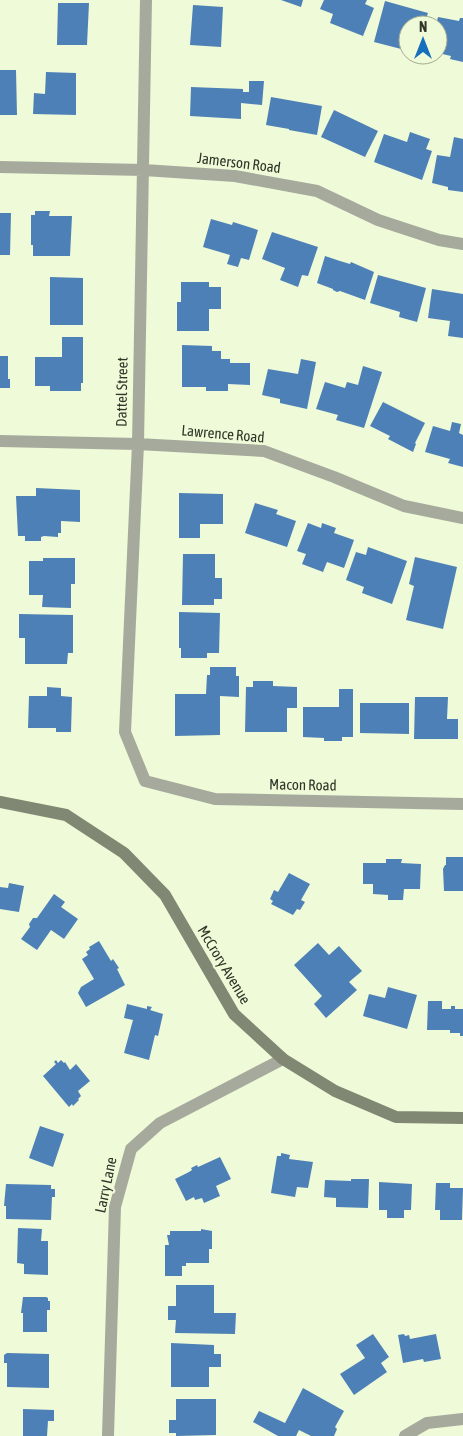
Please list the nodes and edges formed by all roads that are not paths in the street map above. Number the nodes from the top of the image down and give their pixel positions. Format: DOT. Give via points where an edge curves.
graph roads {
  1 [pos="146,0"];
  2 [pos="0,167"];
  3 [pos="144,170"];
  4 [pos="463,244"];
  5 [pos="0,441"];
  6 [pos="138,444"];
  7 [pos="463,518"];
  8 [pos="145,781"];
  9 [pos="0,802"];
  10 [pos="463,804"];
  11 [pos="283,1059"];
  12 [pos="463,1118"];
  13 [pos="463,1419"];
  14 [pos="108,1436"];
  15 [pos="405,1436"];
  1 -- 3 [label="street, Dattel Street"];
  2 -- 3 [label="street, Jamerson Road"];
  3 -- 4 [label="street, Jamerson Road" via="235,176 317,191 378,220 439,240"];
  3 -- 6 [label="street, Dattel Street"];
  5 -- 6 [label="street, Lawrence Road"];
  6 -- 7 [label="street, Lawrence Road" via="264,451 404,506"];
  6 -- 8 [label="street, Dattel Street" via="125,732"];
  8 -- 10 [label="street, Macon Road" via="215,799"];
  9 -- 11 [label="main road, McCrory Avenue" via="66,815 124,853 164,895 234,1014"];
  11 -- 12 [label="main road, McCrory Avenue" via="334,1091 396,1117"];
  11 -- 14 [label="street, Larry Lane" via="160,1123 131,1149 115,1207"];
  13 -- 15 [label="street" via="426,1423"];
}
